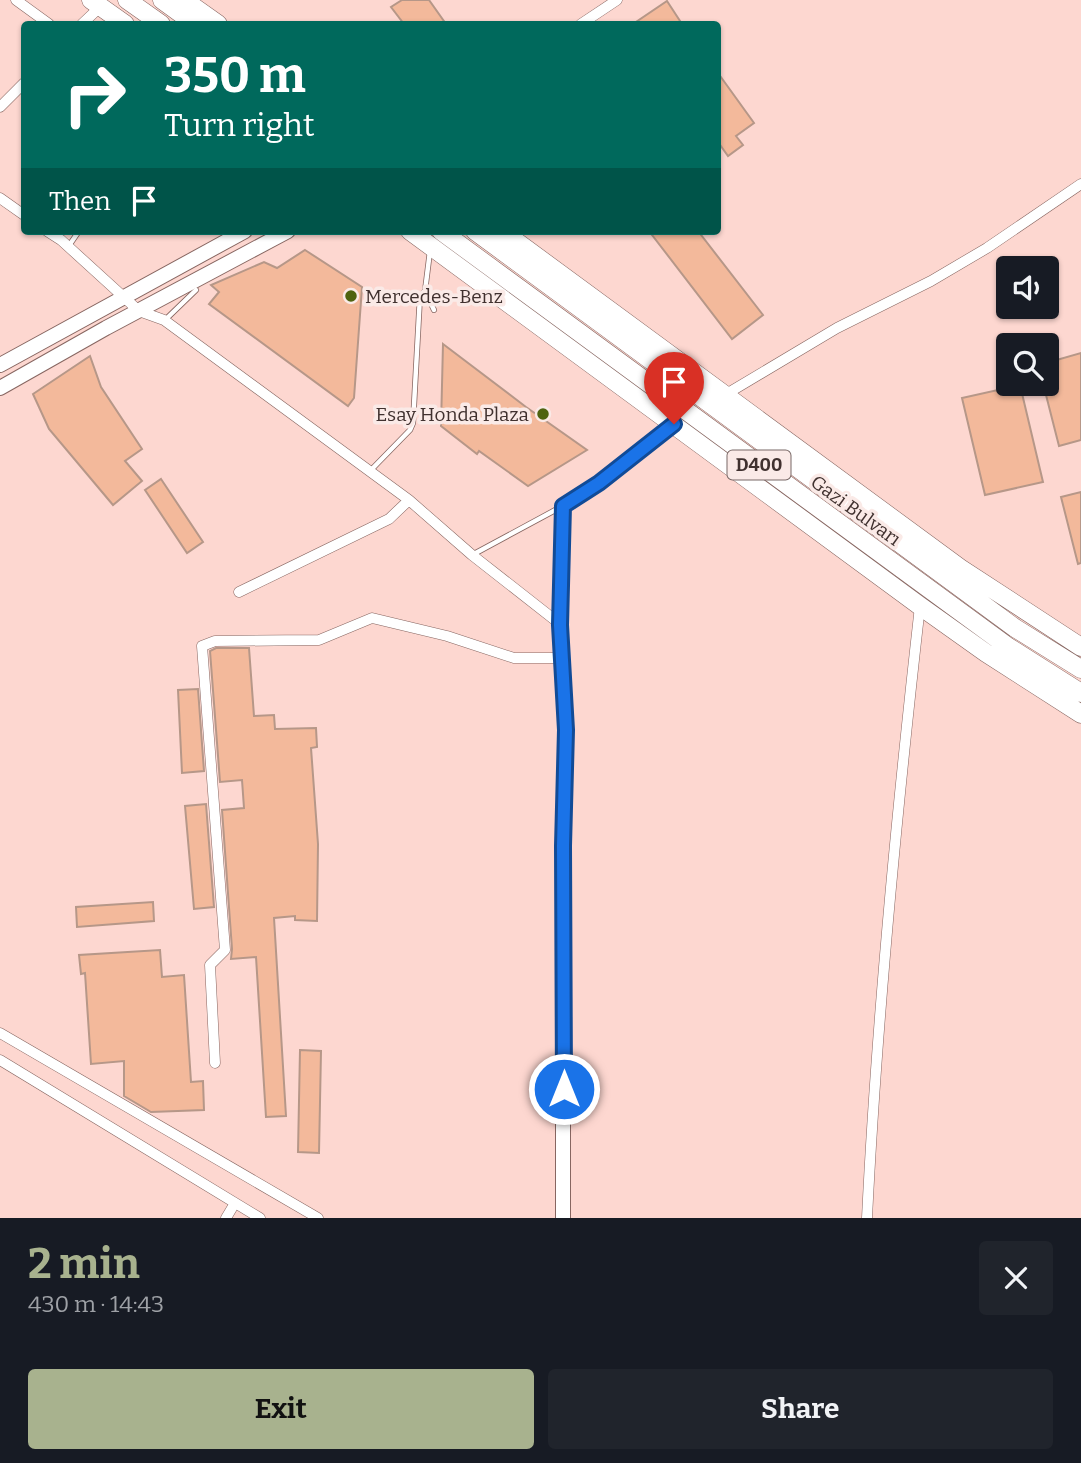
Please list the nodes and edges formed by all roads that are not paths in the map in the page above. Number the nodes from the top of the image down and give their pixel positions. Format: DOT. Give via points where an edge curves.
graph roads {
  1 [pos="16,0"];
  2 [pos="127,0"];
  3 [pos="162,0"];
  4 [pos="184,0"];
  5 [pos="617,0"];
  6 [pos="96,3"];
  7 [pos="46,21"];
  8 [pos="84,21"];
  9 [pos="121,21"];
  10 [pos="157,21"];
  11 [pos="191,21"];
  12 [pos="214,21"];
  13 [pos="586,21"];
  14 [pos="21,86"];
  15 [pos="0,107"];
  16 [pos="1081,184"];
  17 [pos="0,198"];
  18 [pos="21,213"];
  19 [pos="52,235"];
  20 [pos="76,235"];
  21 [pos="238,235"];
  22 [pos="281,235"];
  23 [pos="415,235"];
  24 [pos="446,235"];
  25 [pos="481,235"];
  26 [pos="507,235"];
  27 [pos="68,247"];
  28 [pos="431,247"];
  29 [pos="196,290"];
  30 [pos="425,291"];
  31 [pos="122,297"];
  32 [pos="434,310"];
  33 [pos="139,311"];
  34 [pos="164,320"];
  35 [pos="0,365"];
  36 [pos="0,388"];
  37 [pos="719,400"];
  38 [pos="674,424"];
  39 [pos="369,472"];
  40 [pos="409,500"];
  41 [pos="563,506"];
  42 [pos="472,555"];
  43 [pos="239,592"];
  44 [pos="920,606"];
  45 [pos="560,625"];
  46 [pos="1081,648"];
  47 [pos="561,658"];
  48 [pos="1081,669"];
  49 [pos="1081,693"];
  50 [pos="1081,714"];
  51 [pos="0,1033"];
  52 [pos="0,1060"];
  53 [pos="215,1063"];
  54 [pos="235,1203"];
  55 [pos="226,1218"];
  56 [pos="260,1218"];
  57 [pos="318,1218"];
  58 [pos="564,1218"];
  59 [pos="867,1218"];
  1 -- 7 [label="street"];
  2 -- 10 [label="highway"];
  3 -- 11 [label="highway"];
  4 -- 12 [label="highway"];
  5 -- 13 [label="street"];
  6 -- 8 [label="street"];
  6 -- 9 [label="highway"];
  14 -- 15 [label="street"];
  16 -- 37 [label="street" via="931,281 837,328"];
  17 -- 18 [label="street"];
  19 -- 27 [label="street"];
  20 -- 27 [label="lane"];
  21 -- 31 [label="main road"];
  22 -- 33 [label="main road"];
  23 -- 28 [label="highway"];
  24 -- 49 [label="highway, Gazi Bulvarı / D400" via="1007,646"];
  25 -- 37 [label="highway, Gazi Bulvarı / D400"];
  26 -- 37 [label="highway"];
  27 -- 31 [label="street"];
  28 -- 30 [label="lane"];
  28 -- 38 [label="highway"];
  29 -- 34 [label="lane"];
  30 -- 32 [label="lane"];
  30 -- 39 [label="lane" via="420,296 413,424"];
  31 -- 33 [label="street"];
  31 -- 35 [label="main road"];
  33 -- 34 [label="street"];
  33 -- 36 [label="main road"];
  34 -- 39 [label="street"];
  37 -- 46 [label="highway"];
  37 -- 48 [label="highway, Gazi Bulvarı / D400" via="1015,628"];
  38 -- 41 [label="main road"];
  38 -- 44 [label="highway"];
  39 -- 40 [label="street"];
  40 -- 42 [label="street"];
  40 -- 43 [label="street" via="389,519"];
  41 -- 42 [label="lane"];
  41 -- 45 [label="main road"];
  42 -- 45 [label="street"];
  44 -- 50 [label="highway"];
  44 -- 59 [label="street" via="872,1105"];
  45 -- 47 [label="main road"];
  47 -- 53 [label="street" via="514,658 372,618 319,640 215,641 202,646 225,950 210,965"];
  47 -- 58 [label="main road" via="566,730"];
  51 -- 57 [label="street"];
  52 -- 54 [label="street"];
  54 -- 55 [label="street"];
  54 -- 56 [label="street"];
}
